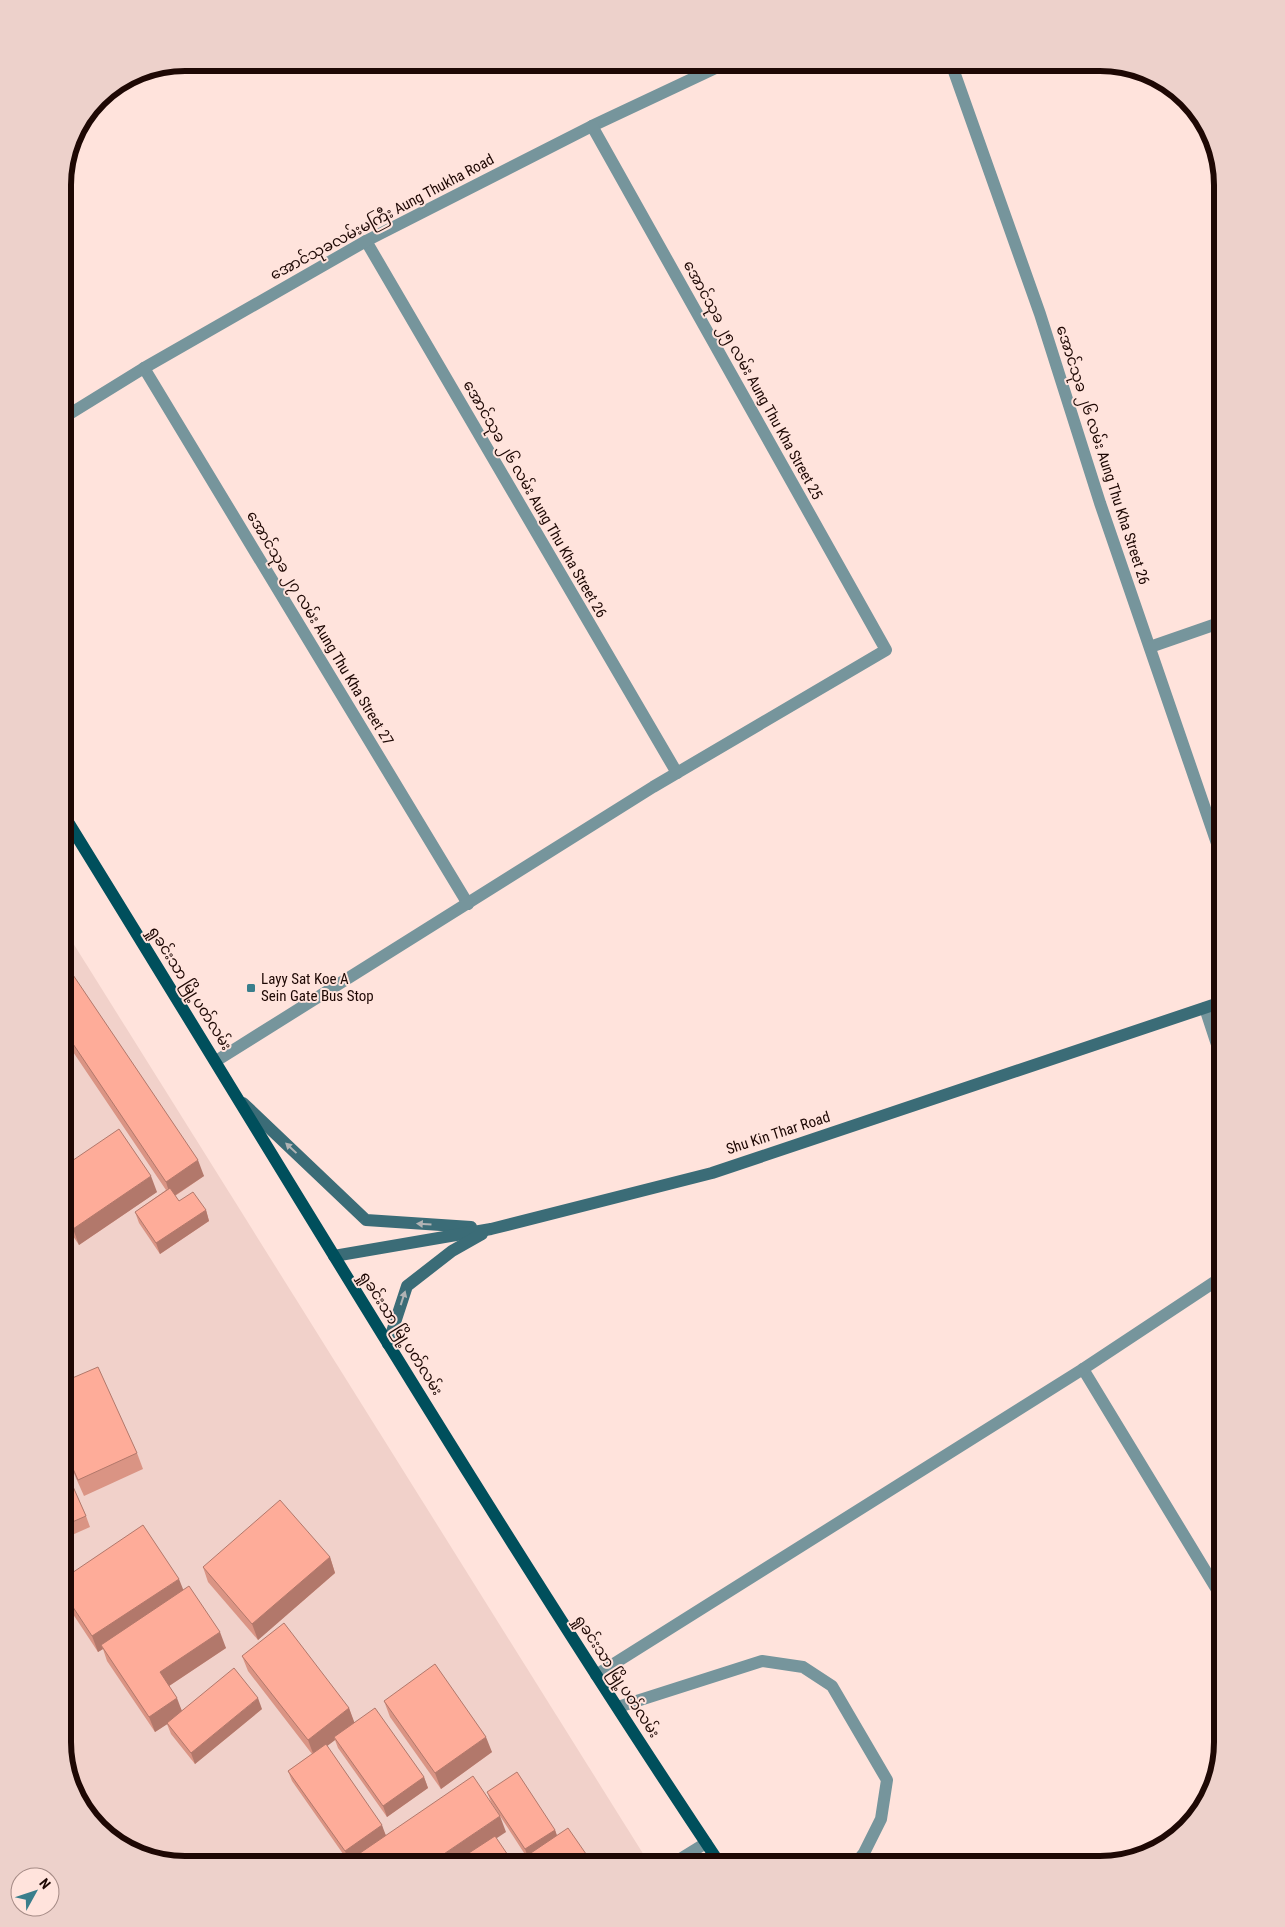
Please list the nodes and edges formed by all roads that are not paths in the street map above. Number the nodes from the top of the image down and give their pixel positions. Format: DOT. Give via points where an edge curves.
graph roads {
  1 [pos="697,71"];
  2 [pos="954,71"];
  3 [pos="592,126"];
  4 [pos="366,241"];
  5 [pos="144,368"];
  6 [pos="71,413"];
  7 [pos="1214,625"];
  8 [pos="1150,647"];
  9 [pos="677,773"];
  10 [pos="71,827"];
  11 [pos="1214,835"];
  12 [pos="468,904"];
  13 [pos="1214,1005"];
  14 [pos="1205,1008"];
  15 [pos="1214,1036"];
  16 [pos="216,1061"];
  17 [pos="239,1099"];
  18 [pos="490,1229"];
  19 [pos="334,1256"];
  20 [pos="1214,1282"];
  21 [pos="388,1344"];
  22 [pos="1083,1369"];
  23 [pos="1214,1585"];
  24 [pos="596,1675"];
  25 [pos="618,1707"];
  26 [pos="706,1843"];
  27 [pos="685,1856"];
  28 [pos="715,1856"];
  29 [pos="862,1856"];
  1 -- 3 [label="street, အောင်သုခလမ်းမကြီး Aung Thukha Road"];
  2 -- 8 [label="street, အောင်သုခ ၂၆ လမ်း Aung Thu Kha Street 26" via="1040,314"];
  3 -- 4 [label="street, အောင်သုခလမ်းမကြီး Aung Thukha Road"];
  3 -- 9 [label="street, အောင်သုခ ၂၅ လမ်း Aung Thu Kha Street 25" via="886,650"];
  4 -- 5 [label="street, အောင်သုခလမ်းမကြီး Aung Thukha Road"];
  4 -- 9 [label="street, အောင်သုခ ၂၆ လမ်း Aung Thu Kha Street 26"];
  5 -- 6 [label="street, အောင်သုခလမ်းမကြီး Aung Thukha Road"];
  5 -- 12 [label="street, အောင်သုခ ၂၇ လမ်း Aung Thu Kha Street 27"];
  7 -- 8 [label="street"];
  8 -- 11 [label="street, အောင်သုခ ၂၆ လမ်း Aung Thu Kha Street 26"];
  9 -- 12 [label="street"];
  10 -- 16 [label="main road, ရှုခင်းသာ မြို့ပတ်လမ်း"];
  12 -- 16 [label="street"];
  13 -- 14 [label="street, Shu Kin Thar Road"];
  14 -- 15 [label="street"];
  14 -- 18 [label="street, Shu Kin Thar Road" via="712,1172"];
  16 -- 17 [label="main road, ရှုခင်းသာ မြို့ပတ်လမ်း"];
  18 -- 17 [label="street, one-way" via="366,1220"];
  17 -- 19 [label="main road, ရှုခင်းသာ မြို့ပတ်လမ်း"];
  18 -- 19 [label="street, Shu Kin Thar Road"];
  21 -- 18 [label="street, one-way" via="407,1286 452,1251"];
  19 -- 21 [label="main road, ရှုခင်းသာ မြို့ပတ်လမ်း"];
  20 -- 22 [label="street"];
  21 -- 24 [label="main road, ရှုခင်းသာ မြို့ပတ်လမ်း"];
  22 -- 23 [label="street"];
  22 -- 24 [label="street"];
  24 -- 25 [label="main road, ရှုခင်းသာ မြို့ပတ်လမ်း"];
  25 -- 26 [label="main road, ရှုခင်းသာ မြို့ပတ်လမ်း"];
  25 -- 29 [label="street" via="762,1661 804,1667 832,1686 887,1780 881,1819"];
  26 -- 27 [label="street"];
  26 -- 28 [label="main road, ရှုခင်းသာ မြို့ပတ်လမ်း"];
}
